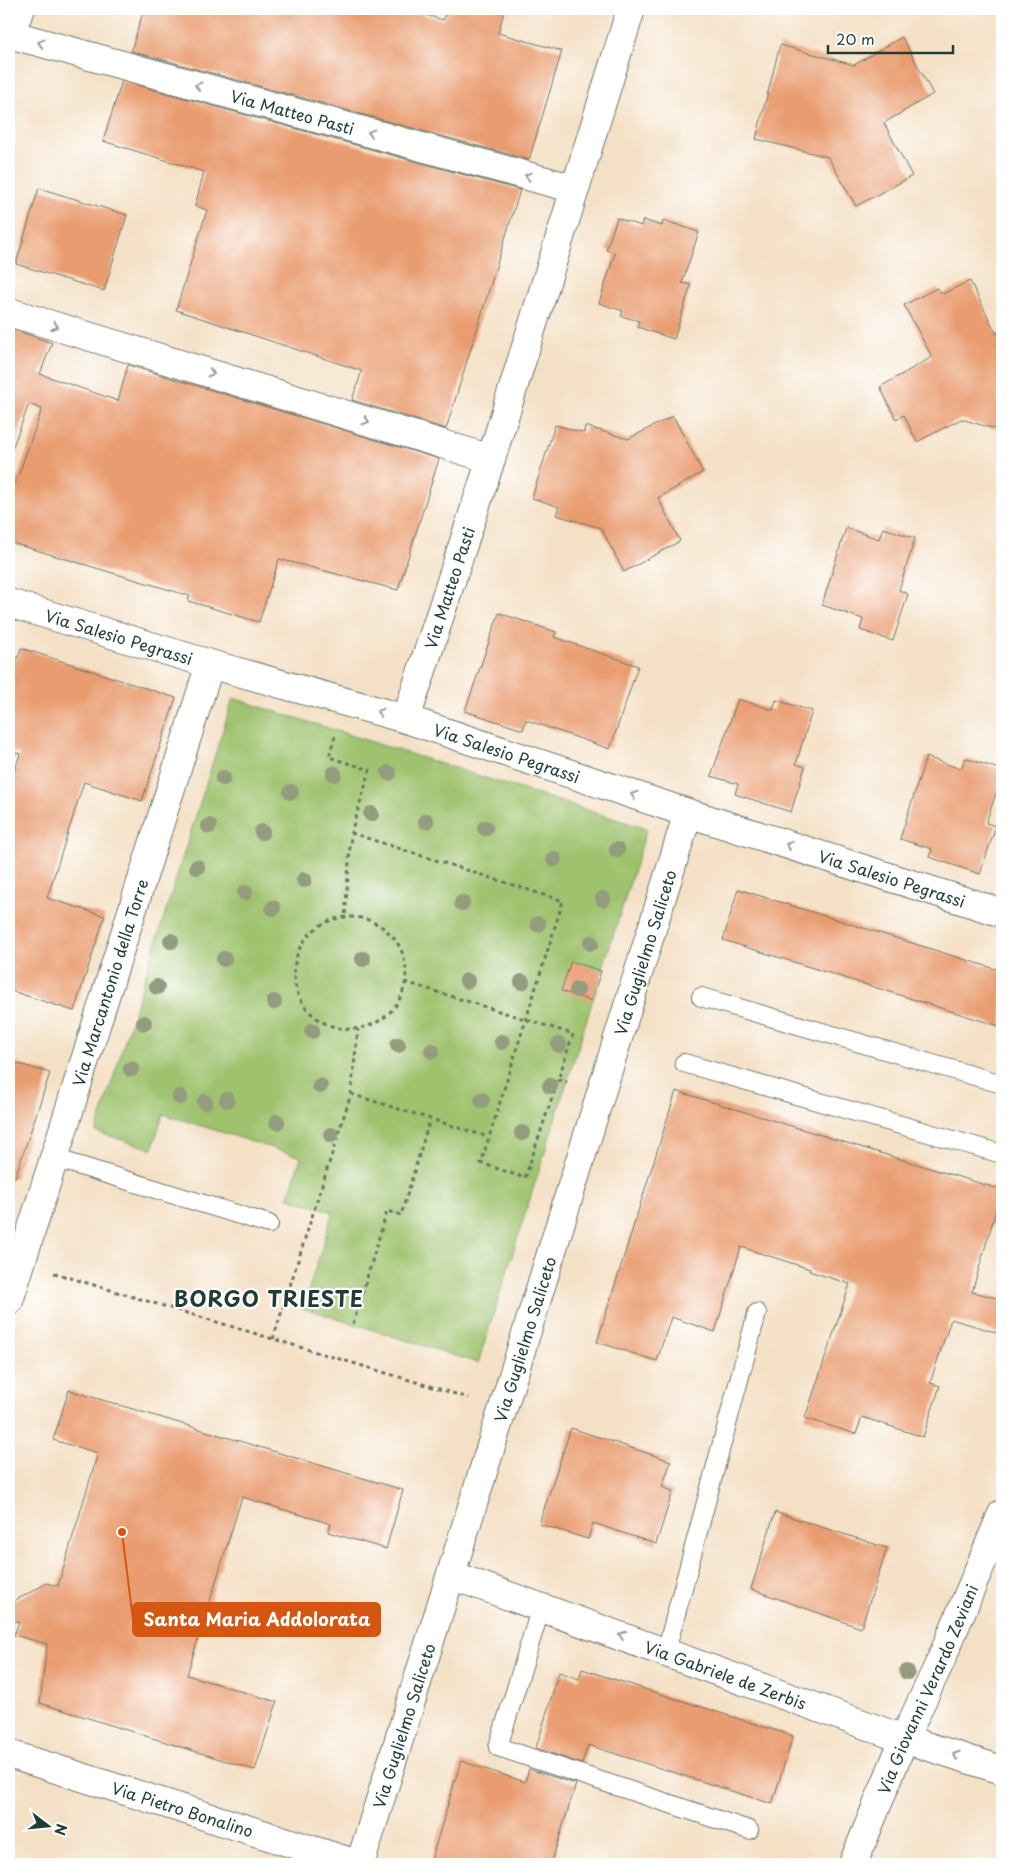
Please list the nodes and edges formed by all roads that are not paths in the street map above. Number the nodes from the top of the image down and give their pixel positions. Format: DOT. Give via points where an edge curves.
graph roads {
  1 [pos="21,9"];
  2 [pos="631,9"];
  3 [pos="9,33"];
  4 [pos="575,189"];
  5 [pos="9,312"];
  6 [pos="491,459"];
  7 [pos="9,603"];
  8 [pos="210,664"];
  9 [pos="406,719"];
  10 [pos="688,813"];
  11 [pos="1002,912"];
  12 [pos="701,997"];
  13 [pos="684,1063"];
  14 [pos="1002,1084"];
  15 [pos="1002,1154"];
  16 [pos="54,1158"];
  17 [pos="270,1224"];
  18 [pos="9,1301"];
  19 [pos="758,1313"];
  20 [pos="1002,1514"];
  21 [pos="451,1574"];
  22 [pos="542,1607"];
  23 [pos="666,1651"];
  24 [pos="904,1739"];
  25 [pos="9,1754"];
  26 [pos="1002,1770"];
  27 [pos="749,1830"];
  28 [pos="358,1864"];
  29 [pos="853,1864"];
  1 -- 3 [label="street"];
  2 -- 4 [label="street, Via Matteo Pasti"];
  4 -- 3 [label="street, Via Matteo Pasti, one-way"];
  4 -- 6 [label="street, Via Matteo Pasti"];
  5 -- 6 [label="street, one-way"];
  6 -- 9 [label="street, Via Matteo Pasti"];
  7 -- 8 [label="street, Via Salesio Pegrassi"];
  9 -- 8 [label="street, Via Salesio Pegrassi, one-way"];
  8 -- 16 [label="street, Via Marcantonio della Torre"];
  10 -- 9 [label="street, Via Salesio Pegrassi, one-way"];
  11 -- 10 [label="street, Via Salesio Pegrassi, one-way"];
  10 -- 21 [label="street, Via Guglielmo Saliceto"];
  12 -- 14 [label="lane"];
  13 -- 15 [label="lane"];
  16 -- 17 [label="lane"];
  16 -- 18 [label="street, Via Marcantonio della Torre"];
  19 -- 23 [label="lane"];
  20 -- 24 [label="street, Via Giovanni Verardo Zeviani"];
  21 -- 22 [label="street, Via Gabriele de Zerbis"];
  21 -- 28 [label="street, Via Guglielmo Saliceto"];
  23 -- 22 [label="street, Via Gabriele de Zerbis, one-way"];
  22 -- 27 [label="lane" via="498,1747"];
  23 -- 24 [label="street, Via Gabriele de Zerbis"];
  26 -- 24 [label="street, Via Gabriele de Zerbis, one-way"];
  24 -- 29 [label="street, Via Giovanni Verardo Zeviani"];
  25 -- 28 [label="street, Via Pietro Bonalino"];
}
